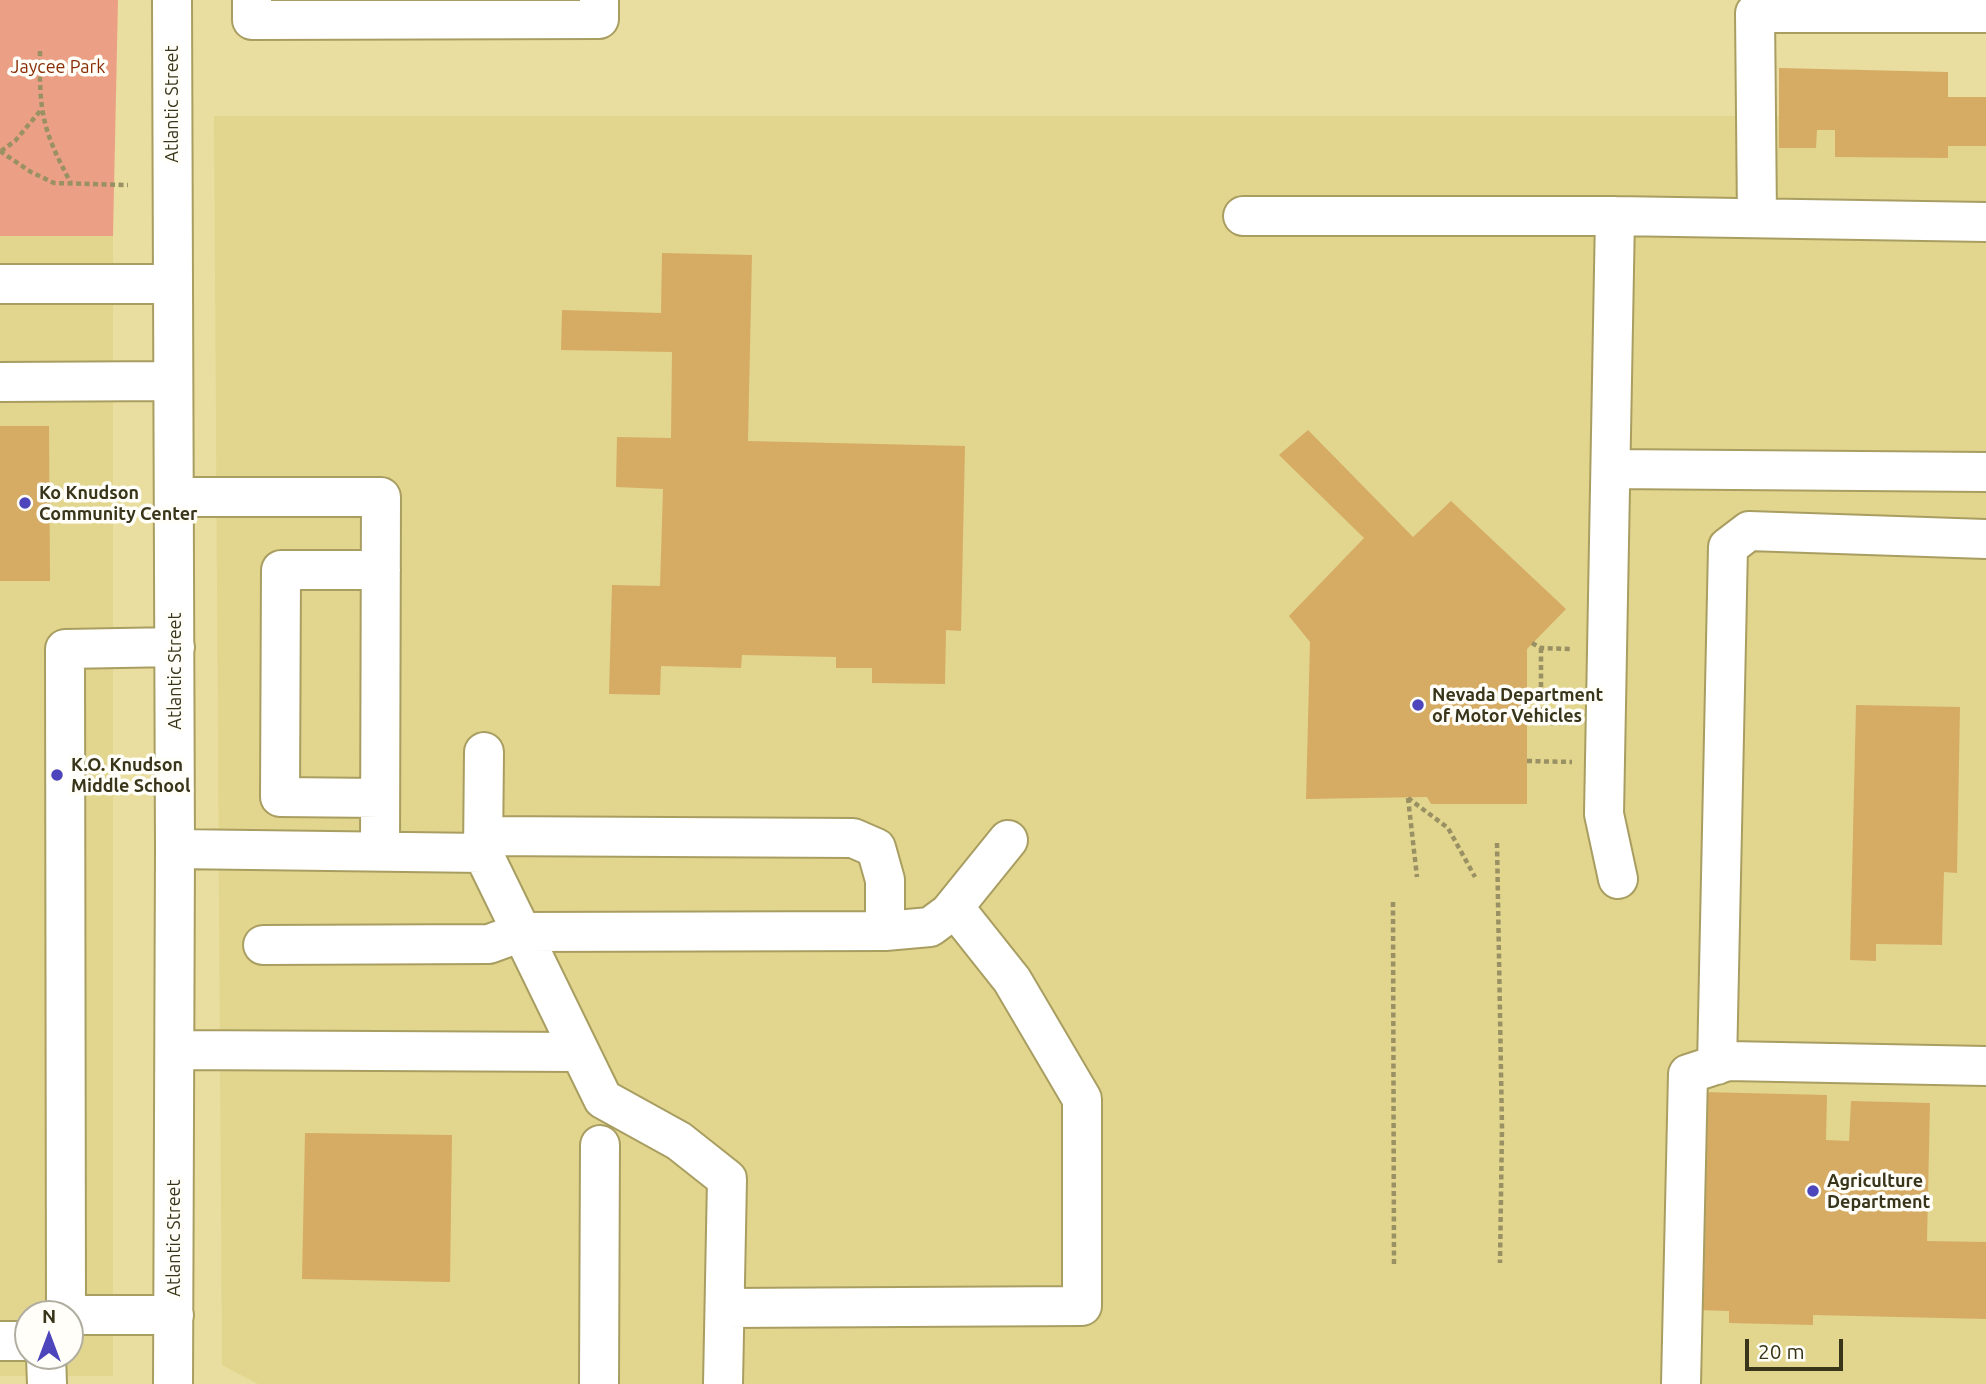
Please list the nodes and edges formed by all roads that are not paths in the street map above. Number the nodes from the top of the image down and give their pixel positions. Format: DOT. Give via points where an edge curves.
graph roads {
  1 [pos="172,0"];
  2 [pos="252,0"];
  3 [pos="599,0"];
  4 [pos="1986,13"];
  5 [pos="1243,216"];
  6 [pos="1615,216"];
  7 [pos="1757,218"];
  8 [pos="1986,222"];
  9 [pos="0,284"];
  10 [pos="173,284"];
  11 [pos="173,381"];
  12 [pos="0,382"];
  13 [pos="1611,469"];
  14 [pos="1986,472"];
  15 [pos="174,497"];
  16 [pos="1986,539"];
  17 [pos="381,570"];
  18 [pos="174,647"];
  19 [pos="484,752"];
  20 [pos="380,798"];
  21 [pos="1008,840"];
  22 [pos="483,844"];
  23 [pos="175,849"];
  24 [pos="380,852"];
  25 [pos="1618,879"];
  26 [pos="954,907"];
  27 [pos="885,931"];
  28 [pos="522,932"];
  29 [pos="264,945"];
  30 [pos="174,1050"];
  31 [pos="580,1052"];
  32 [pos="1717,1065"];
  33 [pos="1986,1066"];
  34 [pos="600,1145"];
  35 [pos="68,1300"];
  36 [pos="724,1308"];
  37 [pos="84,1315"];
  38 [pos="174,1315"];
  39 [pos="173,1384"];
  40 [pos="599,1384"];
  41 [pos="723,1384"];
  42 [pos="1681,1384"];
  1 -- 10 [label="street, Atlantic Street"];
  2 -- 3 [label="street" via="252,20 266,20 599,19"];
  4 -- 7 [label="street" via="1755,13"];
  5 -- 6 [label="street"];
  6 -- 7 [label="street"];
  6 -- 13 [label="street"];
  7 -- 8 [label="street"];
  9 -- 10 [label="street"];
  10 -- 11 [label="street, Atlantic Street"];
  11 -- 12 [label="street"];
  11 -- 15 [label="street, Atlantic Street"];
  13 -- 14 [label="street"];
  13 -- 25 [label="street" via="1604,814"];
  15 -- 17 [label="street" via="381,497"];
  15 -- 18 [label="street, Atlantic Street"];
  16 -- 32 [label="street" via="1749,531 1728,547"];
  17 -- 20 [label="street"];
  17 -- 20 [label="street" via="281,570 280,663 280,797"];
  18 -- 23 [label="street, Atlantic Street"];
  18 -- 35 [label="street" via="65,649"];
  19 -- 22 [label="street"];
  20 -- 24 [label="street"];
  21 -- 26 [label="street"];
  22 -- 24 [label="street"];
  22 -- 27 [label="street" via="853,838 876,848 885,880"];
  22 -- 28 [label="street"];
  23 -- 24 [label="street"];
  23 -- 30 [label="street, Atlantic Street"];
  26 -- 27 [label="street" via="930,927"];
  26 -- 36 [label="street" via="1012,980 1082,1099 1082,1306"];
  27 -- 28 [label="street"];
  28 -- 29 [label="street" via="489,944"];
  28 -- 31 [label="street"];
  30 -- 31 [label="street"];
  30 -- 38 [label="street, Atlantic Street"];
  31 -- 36 [label="street" via="603,1099 679,1141 727,1179"];
  32 -- 33 [label="street" via="1728,1061"];
  32 -- 42 [label="street" via="1688,1074"];
  34 -- 40 [label="street"];
  36 -- 41 [label="street"];
  37 -- 38 [label="street"];
  38 -- 39 [label="street, Atlantic Street"];
}
